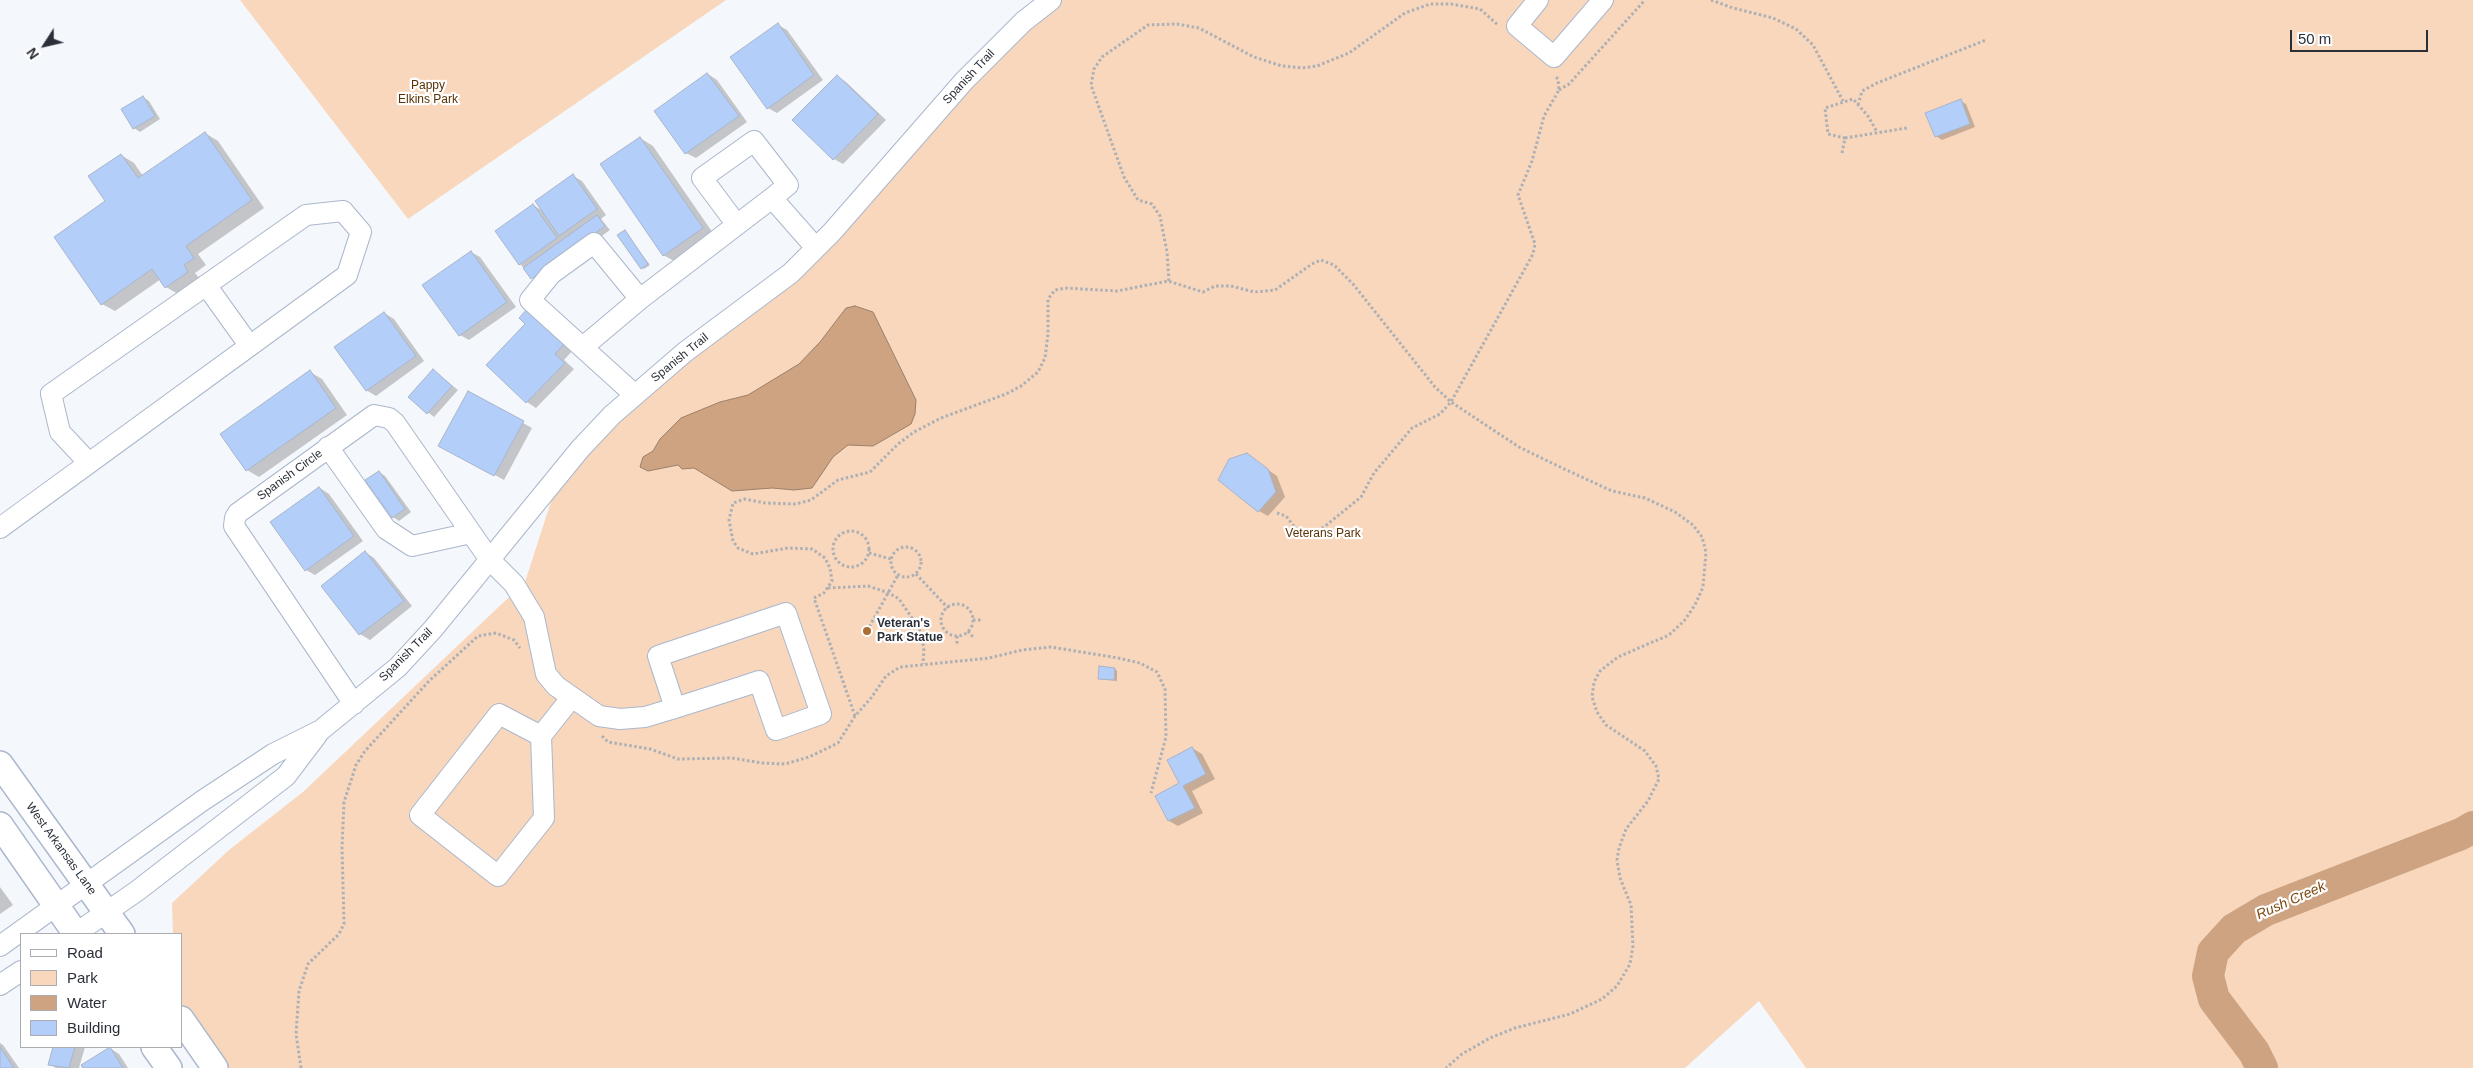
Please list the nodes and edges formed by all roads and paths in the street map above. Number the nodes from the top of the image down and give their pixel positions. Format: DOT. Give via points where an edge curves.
graph roads {
  1 [pos="1052,0"];
  2 [pos="1538,0"];
  3 [pos="1603,0"];
  4 [pos="1645,0"];
  5 [pos="1710,0"];
  6 [pos="1499,26"];
  7 [pos="1986,40"];
  8 [pos="1552,73"];
  9 [pos="1559,90"];
  10 [pos="1843,101"];
  11 [pos="1858,105"];
  12 [pos="1907,128"];
  13 [pos="1877,132"];
  14 [pos="1845,138"];
  15 [pos="1842,153"];
  16 [pos="772,198"];
  17 [pos="737,225"];
  18 [pos="816,248"];
  19 [pos="1169,281"];
  20 [pos="206,285"];
  21 [pos="640,299"];
  22 [pos="249,345"];
  23 [pos="583,347"];
  24 [pos="635,395"];
  25 [pos="1451,402"];
  26 [pos="328,447"];
  27 [pos="88,462"];
  28 [pos="1277,513"];
  29 [pos="0,528"];
  30 [pos="471,533"];
  31 [pos="869,554"];
  32 [pos="891,559"];
  33 [pos="490,560"];
  34 [pos="916,574"];
  35 [pos="898,575"];
  36 [pos="828,588"];
  37 [pos="889,593"];
  38 [pos="948,608"];
  39 [pos="973,620"];
  40 [pos="983,620"];
  41 [pos="867,631"];
  42 [pos="968,631"];
  43 [pos="957,636"];
  44 [pos="973,637"];
  45 [pos="957,645"];
  46 [pos="525,654"];
  47 [pos="923,664"];
  48 [pos="572,697"];
  49 [pos="354,704"];
  50 [pos="675,708"];
  51 [pos="855,716"];
  52 [pos="321,730"];
  53 [pos="596,732"];
  54 [pos="541,736"];
  55 [pos="0,764"];
  56 [pos="1151,793"];
  57 [pos="0,825"];
  58 [pos="86,884"];
  59 [pos="56,906"];
  60 [pos="106,912"];
  61 [pos="74,933"];
  62 [pos="76,933"];
  63 [pos="121,933"];
  64 [pos="0,946"];
  65 [pos="20,972"];
  66 [pos="0,985"];
  67 [pos="182,1020"];
  68 [pos="155,1048"];
  69 [pos="169,1068"];
  70 [pos="215,1068"];
  71 [pos="301,1068"];
  72 [pos="1446,1068"];
  1 -- 18 [label="street, Spanish Trail" via="1024,21 964,81"];
  2 -- 3 [label="street" via="1517,26 1554,57"];
  4 -- 9 [label="path" via="1569,84"];
  5 -- 10 [label="path" via="1773,18 1796,29 1813,46"];
  6 -- 19 [label="path" via="1480,9 1430,4 1406,13 1349,53 1317,66 1302,68 1282,66 1254,57 1199,28 1177,24 1148,25 1102,57 1094,69 1092,85 1124,177 1138,200 1152,204 1160,216"];
  7 -- 11 [label="path" via="1862,91"];
  8 -- 9 [label="path" via="1558,79"];
  9 -- 25 [label="path" via="1544,116 1532,161 1518,195 1535,244 1533,254"];
  10 -- 11 [label="path" via="1852,99"];
  10 -- 14 [label="path" via="1825,108 1828,134"];
  11 -- 13 [label="path"];
  12 -- 13 [label="path"];
  13 -- 14 [label="path"];
  14 -- 15 [label="path"];
  16 -- 17 [label="street"];
  16 -- 17 [label="street" via="788,185 754,140 702,178"];
  16 -- 18 [label="street"];
  17 -- 21 [label="street"];
  18 -- 24 [label="street, Spanish Trail" via="791,273 685,352"];
  19 -- 25 [label="path" via="1203,292 1215,286 1254,292 1275,290 1321,260 1334,265"];
  19 -- 36 [label="path" via="1117,291 1055,290 1048,299 1045,358 1038,372 1021,386 914,432 870,472 838,480 811,500 796,504 745,499 733,503 729,520 733,541 738,548 753,554 788,548 812,549 825,558 830,568 832,582"];
  20 -- 22 [label="street"];
  20 -- 22 [label="street" via="306,216 343,211 361,232 348,275"];
  20 -- 27 [label="street" via="51,394 60,432"];
  21 -- 23 [label="street"];
  21 -- 23 [label="street" via="594,243 551,274 530,300"];
  22 -- 27 [label="street"];
  23 -- 24 [label="street"];
  24 -- 33 [label="street, Spanish Trail" via="580,449"];
  25 -- 28 [label="path" via="1440,414 1412,428 1374,473 1361,497 1324,527 1300,534 1286,516"];
  25 -- 72 [label="path" via="1519,447 1612,491 1645,498 1675,512 1693,525 1702,537 1706,570 1703,588 1684,621 1669,635 1618,656 1600,671 1594,682 1592,697 1597,712 1606,725 1645,750 1660,779 1626,829 1617,860 1631,905 1633,946 1630,964 1617,986 1602,999 1570,1014 1490,1038 1462,1054"];
  26 -- 30 [label="street" via="386,529 412,546"];
  26 -- 30 [label="street, Spanish Circle" via="374,415 389,418 396,423"];
  26 -- 49 [label="street, Spanish Circle" via="238,513 234,526"];
  27 -- 29 [label="street"];
  30 -- 33 [label="street, Spanish Circle"];
  31 -- 31 [label="path" via="862,564 847,567 837,560 834,545 839,536 852,532 868,542"];
  31 -- 32 [label="path"];
  32 -- 34 [label="path" via="896,550 911,548 921,559"];
  32 -- 35 [label="path" via="892,568"];
  33 -- 48 [label="street, Spanish Circle" via="514,584 534,617 546,674"];
  33 -- 49 [label="street, Spanish Trail" via="404,661"];
  34 -- 35 [label="path" via="906,578"];
  34 -- 38 [label="path"];
  35 -- 37 [label="path"];
  36 -- 37 [label="path" via="868,586"];
  36 -- 51 [label="path" via="814,598"];
  37 -- 41 [label="path"];
  37 -- 47 [label="path" via="906,607 919,628 924,648"];
  38 -- 39 [label="path" via="957,603 965,604"];
  38 -- 43 [label="path" via="941,616 942,625 950,635"];
  39 -- 40 [label="path"];
  39 -- 42 [label="path"];
  42 -- 43 [label="path"];
  42 -- 44 [label="path"];
  43 -- 45 [label="path"];
  46 -- 71 [label="path" via="514,640 496,633 478,636 429,681 356,765 344,802 344,924 339,934 308,964 299,990 296,1034"];
  47 -- 51 [label="path" via="900,667 886,676"];
  47 -- 56 [label="path" via="989,658 1051,647 1140,663 1157,672 1165,689 1168,716 1166,737"];
  48 -- 50 [label="street, Spanish Circle" via="599,716 620,719 645,717"];
  48 -- 54 [label="street"];
  49 -- 52 [label="street, Spanish Trail"];
  50 -- 50 [label="street, Spanish Circle" via="759,681 776,730 821,714 786,613 658,656"];
  51 -- 53 [label="path" via="838,743 785,764 732,758 678,759 650,749 608,742"];
  52 -- 58 [label="street, Spanish Trail" via="273,754"];
  52 -- 60 [label="street, Spanish Trail" via="286,776"];
  54 -- 54 [label="street" via="544,818 498,876 420,815 499,714"];
  55 -- 58 [label="main road, West Arkansas Lane"];
  57 -- 59 [label="main road"];
  58 -- 59 [label="street, Spanish Trail"];
  58 -- 60 [label="main road, West Arkansas Lane"];
  59 -- 61 [label="main road"];
  59 -- 64 [label="street, Spanish Trail"];
  60 -- 62 [label="street, Spanish Trail"];
  60 -- 63 [label="main road, West Arkansas Lane"];
  65 -- 66 [label="street"];
  67 -- 70 [label="main road"];
  68 -- 69 [label="main road"];
}
